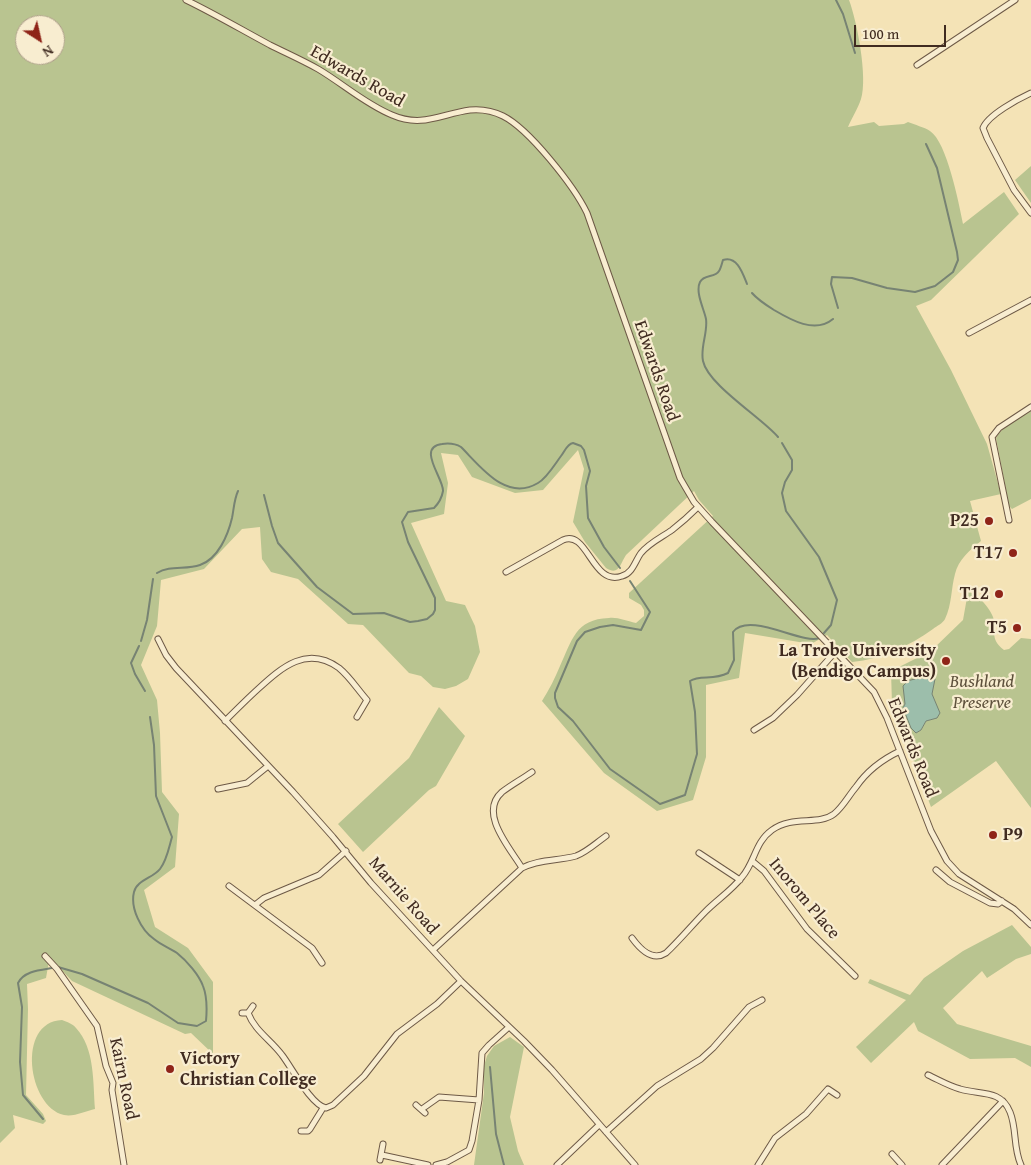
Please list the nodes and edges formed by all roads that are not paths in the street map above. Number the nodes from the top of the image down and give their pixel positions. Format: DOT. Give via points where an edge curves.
graph roads {
  1 [pos="186,0"];
  2 [pos="1015,0"];
  3 [pos="917,64"];
  4 [pos="1031,93"];
  5 [pos="1031,213"];
  6 [pos="1031,300"];
  7 [pos="969,333"];
  8 [pos="1031,407"];
  9 [pos="698,507"];
  10 [pos="1009,520"];
  11 [pos="506,572"];
  12 [pos="158,639"];
  13 [pos="836,651"];
  14 [pos="357,717"];
  15 [pos="225,721"];
  16 [pos="754,730"];
  17 [pos="900,751"];
  18 [pos="268,766"];
  19 [pos="532,772"];
  20 [pos="218,789"];
  21 [pos="606,836"];
  22 [pos="346,851"];
  23 [pos="699,853"];
  24 [pos="752,861"];
  25 [pos="522,868"];
  26 [pos="936,870"];
  27 [pos="740,880"];
  28 [pos="229,886"];
  29 [pos="1002,902"];
  30 [pos="255,905"];
  31 [pos="1031,924"];
  32 [pos="632,938"];
  33 [pos="433,950"];
  34 [pos="45,956"];
  35 [pos="322,963"];
  36 [pos="855,976"];
  37 [pos="461,981"];
  38 [pos="762,1000"];
  39 [pos="253,1006"];
  40 [pos="242,1013"];
  41 [pos="248,1013"];
  42 [pos="510,1027"];
  43 [pos="928,1075"];
  44 [pos="836,1095"];
  45 [pos="479,1100"];
  46 [pos="1003,1102"];
  47 [pos="416,1105"];
  48 [pos="323,1108"];
  49 [pos="599,1125"];
  50 [pos="301,1131"];
  51 [pos="606,1132"];
  52 [pos="383,1144"];
  53 [pos="892,1154"];
  54 [pos="124,1165"];
  55 [pos="428,1165"];
  56 [pos="436,1165"];
  57 [pos="557,1165"];
  58 [pos="635,1165"];
  59 [pos="758,1165"];
  60 [pos="902,1165"];
  61 [pos="942,1165"];
  62 [pos="1021,1165"];
  1 -- 9 [label="street, Edwards Road" via="317,68 394,116 424,121 468,110 483,110 504,116 523,131 565,178 587,213 668,448 680,478"];
  2 -- 3 [label="street"];
  4 -- 5 [label="street" via="994,116 983,128 1017,196"];
  6 -- 7 [label="street"];
  8 -- 10 [label="street" via="999,428 992,437"];
  9 -- 11 [label="street" via="643,551 630,572 621,577 602,573 578,541 571,538"];
  9 -- 13 [label="street, Edwards Road"];
  12 -- 15 [label="street, Marnie Road" via="170,661"];
  13 -- 16 [label="street" via="797,695 773,718"];
  13 -- 17 [label="street, Edwards Road" via="874,692"];
  14 -- 15 [label="street" via="367,700 335,666 310,659 292,662 280,669"];
  15 -- 18 [label="street, Marnie Road"];
  17 -- 24 [label="street" via="883,760 861,780 832,815 793,821 771,830 760,842"];
  17 -- 29 [label="street, Edwards Road" via="931,831 947,861 963,877"];
  18 -- 20 [label="street" via="247,784"];
  18 -- 22 [label="street, Marnie Road"];
  19 -- 25 [label="street" via="501,793 492,809 496,825"];
  21 -- 25 [label="street" via="575,856"];
  22 -- 30 [label="street" via="319,874"];
  22 -- 33 [label="street, Marnie Road"];
  23 -- 27 [label="street"];
  24 -- 27 [label="street"];
  24 -- 36 [label="street, Inorom Place" via="764,871 812,934"];
  25 -- 33 [label="street"];
  26 -- 29 [label="street, Edwards Road" via="950,882 990,903"];
  27 -- 32 [label="street" via="662,956 647,954"];
  28 -- 30 [label="street"];
  29 -- 31 [label="street, Edwards Road"];
  30 -- 35 [label="street" via="312,948"];
  33 -- 37 [label="street, Marnie Road"];
  34 -- 54 [label="street, Kairn Road" via="99,1032 113,1083"];
  37 -- 42 [label="street, Marnie Road"];
  37 -- 48 [label="street" via="394,1038 364,1076 340,1099 329,1108"];
  38 -- 51 [label="street" via="748,1007 701,1060 657,1086"];
  39 -- 41 [label="street"];
  40 -- 41 [label="street"];
  41 -- 48 [label="street" via="254,1026 282,1054 302,1086"];
  42 -- 45 [label="street" via="482,1053"];
  42 -- 49 [label="street, Marnie Road"];
  43 -- 46 [label="street" via="958,1089 993,1094"];
  44 -- 59 [label="street" via="828,1089 806,1114 775,1138"];
  45 -- 47 [label="street" via="440,1097 423,1111"];
  45 -- 56 [label="street" via="469,1150"];
  46 -- 61 [label="street"];
  46 -- 62 [label="street" via="1011,1114"];
  48 -- 50 [label="street" via="310,1129"];
  49 -- 51 [label="street, Marnie Road"];
  49 -- 57 [label="street"];
  51 -- 58 [label="street, Marnie Road"];
  52 -- 55 [label="street" via="381,1158"];
  53 -- 60 [label="street"];
}
